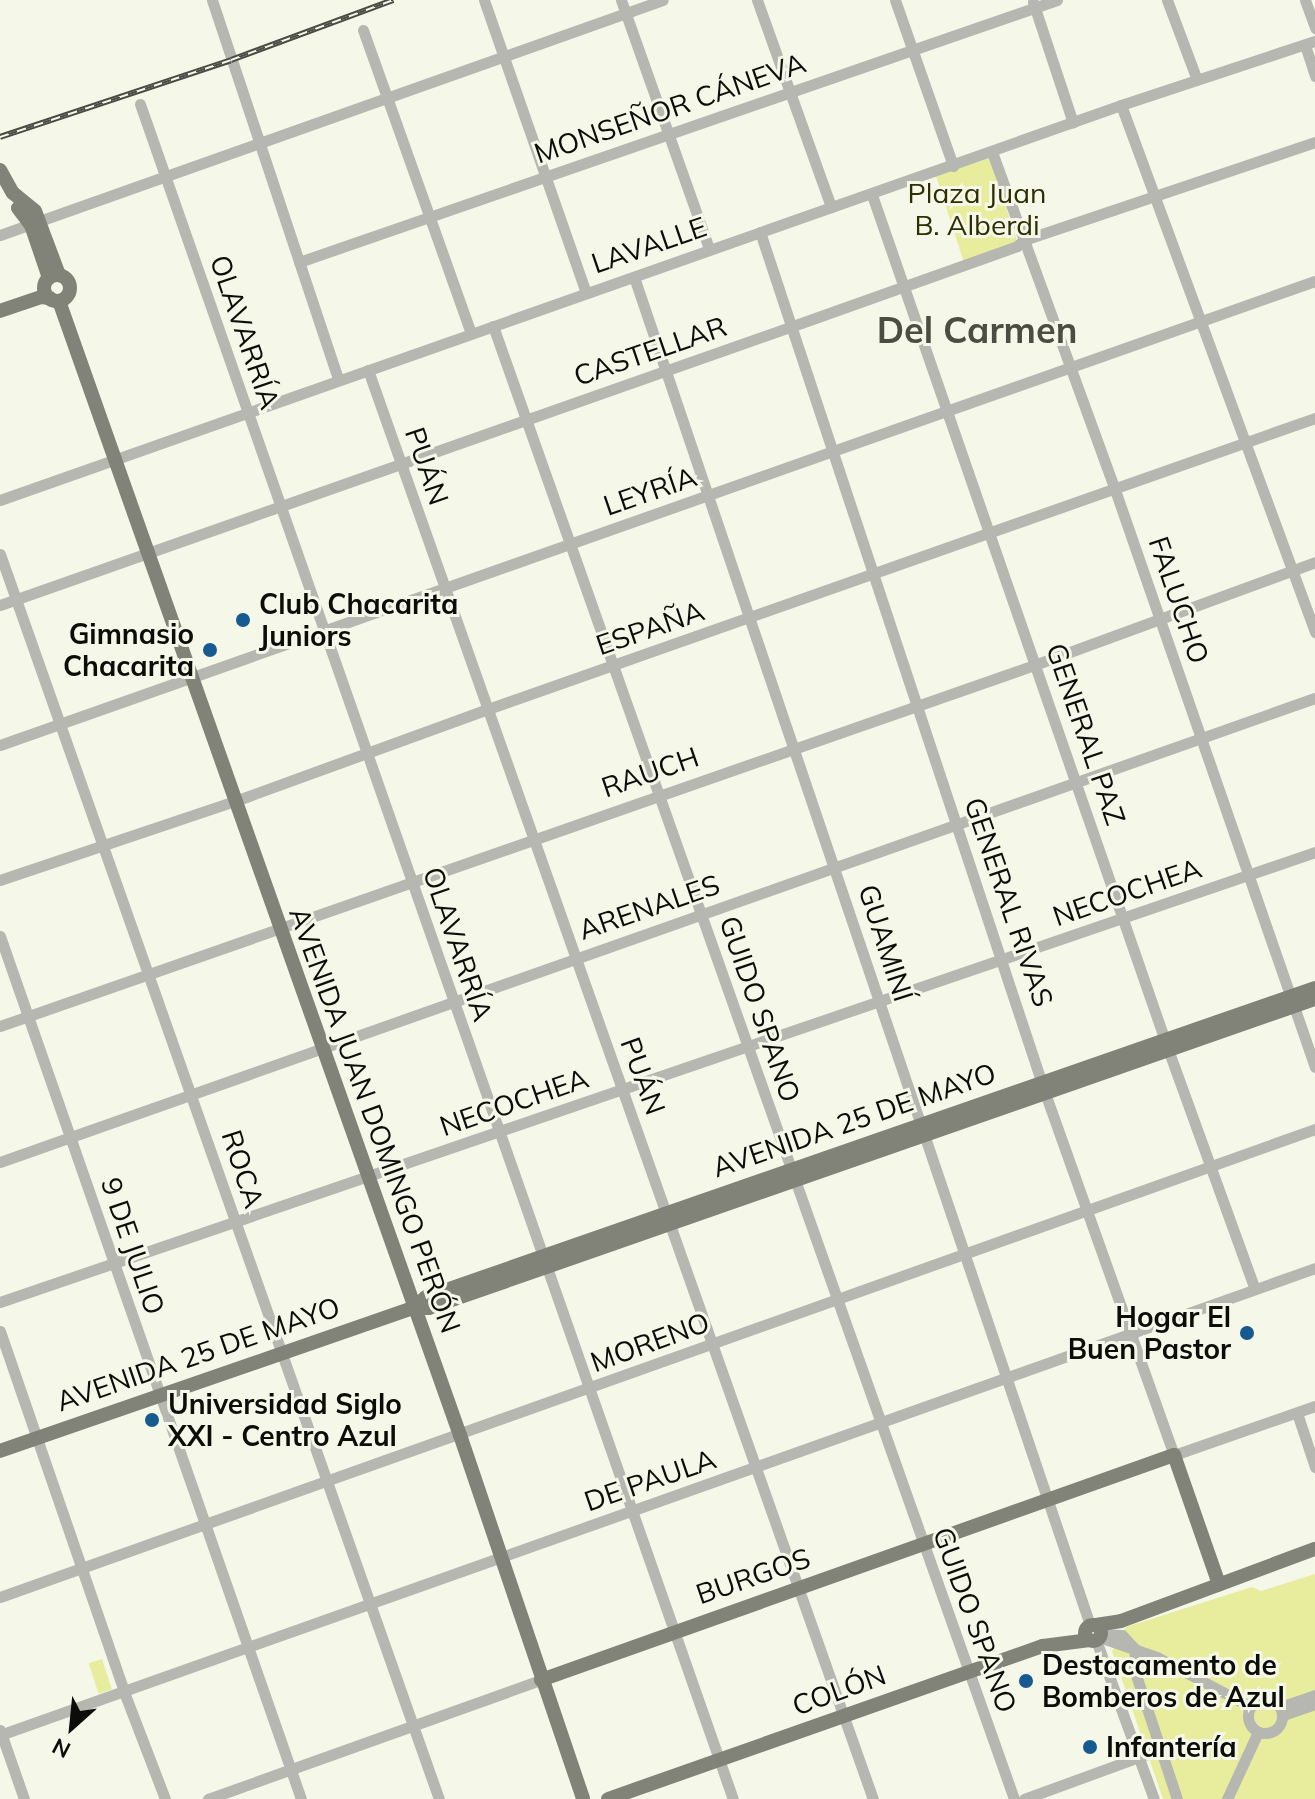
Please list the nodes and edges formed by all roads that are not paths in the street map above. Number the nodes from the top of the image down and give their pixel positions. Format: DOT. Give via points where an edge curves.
graph roads {
  1 [pos="212,0"];
  2 [pos="484,0"];
  3 [pos="621,0"];
  4 [pos="663,0"];
  5 [pos="757,0"];
  6 [pos="895,0"];
  7 [pos="1057,0"];
  8 [pos="1167,0"];
  9 [pos="1305,0"];
  10 [pos="1034,4"];
  11 [pos="626,13"];
  12 [pos="1315,28"];
  13 [pos="363,30"];
  14 [pos="1310,43"];
  15 [pos="915,50"];
  16 [pos="504,57"];
  17 [pos="1315,76"];
  18 [pos="1197,80"];
  19 [pos="790,91"];
  20 [pos="388,100"];
  21 [pos="140,104"];
  22 [pos="1121,105"];
  23 [pos="1073,123"];
  24 [pos="669,135"];
  25 [pos="1315,142"];
  26 [pos="258,146"];
  27 [pos="992,152"];
  28 [pos="953,166"];
  29 [pos="0,170"];
  30 [pos="546,177"];
  31 [pos="166,178"];
  32 [pos="872,195"];
  33 [pos="1155,195"];
  34 [pos="831,207"];
  35 [pos="429,218"];
  36 [pos="36,223"];
  37 [pos="760,232"];
  38 [pos="0,235"];
  39 [pos="1024,240"];
  40 [pos="709,249"];
  41 [pos="299,262"];
  42 [pos="634,277"];
  43 [pos="1315,281"];
  44 [pos="904,287"];
  45 [pos="54,289"];
  46 [pos="586,293"];
  47 [pos="0,305"];
  48 [pos="0,311"];
  49 [pos="1202,319"];
  50 [pos="493,326"];
  51 [pos="790,327"];
  52 [pos="471,333"];
  53 [pos="1070,366"];
  54 [pos="368,370"];
  55 [pos="665,372"];
  56 [pos="338,379"];
  57 [pos="246,411"];
  58 [pos="948,412"];
  59 [pos="1315,418"];
  60 [pos="527,420"];
  61 [pos="1246,441"];
  62 [pos="834,451"];
  63 [pos="115,459"];
  64 [pos="401,462"];
  65 [pos="1114,487"];
  66 [pos="710,496"];
  67 [pos="0,500"];
  68 [pos="278,505"];
  69 [pos="991,533"];
  70 [pos="572,544"];
  71 [pos="149,551"];
  72 [pos="0,554"];
  73 [pos="1315,562"];
  74 [pos="1292,570"];
  75 [pos="874,575"];
  76 [pos="445,590"];
  77 [pos="17,599"];
  78 [pos="0,605"];
  79 [pos="751,617"];
  80 [pos="1159,619"];
  81 [pos="323,631"];
  82 [pos="1315,632"];
  83 [pos="1037,664"];
  84 [pos="615,666"];
  85 [pos="192,675"];
  86 [pos="1315,698"];
  87 [pos="914,704"];
  88 [pos="488,709"];
  89 [pos="61,724"];
  90 [pos="1203,739"];
  91 [pos="0,745"];
  92 [pos="795,747"];
  93 [pos="367,753"];
  94 [pos="1078,784"];
  95 [pos="660,794"];
  96 [pos="235,801"];
  97 [pos="955,825"];
  98 [pos="532,839"];
  99 [pos="104,846"];
  100 [pos="1315,852"];
  101 [pos="836,868"];
  102 [pos="1248,875"];
  103 [pos="0,880"];
  104 [pos="410,880"];
  105 [pos="703,914"];
  106 [pos="1125,918"];
  107 [pos="279,929"];
  108 [pos="0,936"];
  109 [pos="576,958"];
  110 [pos="1002,960"];
  111 [pos="149,973"];
  112 [pos="1315,988"];
  113 [pos="1315,999"];
  114 [pos="453,1001"];
  115 [pos="1294,1001"];
  116 [pos="880,1002"];
  117 [pos="28,1016"];
  118 [pos="0,1026"];
  119 [pos="1168,1046"];
  120 [pos="746,1048"];
  121 [pos="322,1049"];
  122 [pos="1315,1067"];
  123 [pos="1043,1088"];
  124 [pos="622,1090"];
  125 [pos="193,1093"];
  126 [pos="1315,1129"];
  127 [pos="923,1131"];
  128 [pos="499,1132"];
  129 [pos="70,1138"];
  130 [pos="0,1162"];
  131 [pos="1210,1167"];
  132 [pos="792,1174"];
  133 [pos="367,1177"];
  134 [pos="1088,1210"];
  135 [pos="670,1218"];
  136 [pos="235,1221"];
  137 [pos="966,1256"];
  138 [pos="546,1261"];
  139 [pos="112,1263"];
  140 [pos="1315,1268"];
  141 [pos="1255,1289"];
  142 [pos="839,1300"];
  143 [pos="0,1302"];
  144 [pos="414,1308"];
  145 [pos="0,1331"];
  146 [pos="1131,1332"];
  147 [pos="713,1345"];
  148 [pos="284,1352"];
  149 [pos="1009,1379"];
  150 [pos="588,1390"];
  151 [pos="160,1394"];
  152 [pos="1315,1406"];
  153 [pos="1297,1413"];
  154 [pos="880,1422"];
  155 [pos="460,1435"];
  156 [pos="37,1438"];
  157 [pos="0,1451"];
  158 [pos="1174,1455"];
  159 [pos="1315,1467"];
  160 [pos="754,1468"];
  161 [pos="328,1483"];
  162 [pos="1051,1502"];
  163 [pos="633,1511"];
  164 [pos="204,1525"];
  165 [pos="922,1546"];
  166 [pos="1315,1549"];
  167 [pos="501,1557"];
  168 [pos="1315,1557"];
  169 [pos="82,1568"];
  170 [pos="1219,1584"];
  171 [pos="798,1588"];
  172 [pos="1197,1594"];
  173 [pos="0,1597"];
  174 [pos="372,1604"];
  175 [pos="675,1630"];
  176 [pos="1096,1633"];
  177 [pos="250,1648"];
  178 [pos="1135,1649"];
  179 [pos="968,1672"];
  180 [pos="541,1680"];
  181 [pos="124,1692"];
  182 [pos="1315,1695"];
  183 [pos="1277,1703"];
  184 [pos="1315,1704"];
  185 [pos="1251,1707"];
  186 [pos="1283,1715"];
  187 [pos="845,1716"];
  188 [pos="414,1726"];
  189 [pos="1258,1732"];
  190 [pos="1,1733"];
  191 [pos="1161,1749"];
  192 [pos="1139,1757"];
  193 [pos="720,1760"];
  194 [pos="291,1770"];
  195 [pos="24,1799"];
  196 [pos="165,1799"];
  197 [pos="208,1799"];
  198 [pos="301,1799"];
  199 [pos="439,1799"];
  200 [pos="583,1799"];
  201 [pos="608,1799"];
  202 [pos="733,1799"];
  203 [pos="873,1799"];
  204 [pos="1014,1799"];
  205 [pos="1024,1799"];
  206 [pos="1154,1799"];
  207 [pos="1177,1799"];
  208 [pos="1227,1799"];
  1 -- 26 [label="street"];
  2 -- 16 [label="street"];
  3 -- 11 [label="street"];
  4 -- 11 [label="street"];
  5 -- 19 [label="street"];
  6 -- 15 [label="street"];
  7 -- 10 [label="street, MONSEÑOR CÁNEVA"];
  8 -- 18 [label="street"];
  9 -- 12 [label="street"];
  10 -- 15 [label="street, MONSEÑOR CÁNEVA"];
  10 -- 23 [label="street"];
  11 -- 16 [label="street"];
  11 -- 24 [label="street"];
  13 -- 20 [label="street"];
  14 -- 17 [label="street"];
  14 -- 18 [label="street, LAVALLE"];
  15 -- 19 [label="street, MONSEÑOR CÁNEVA"];
  15 -- 28 [label="street"];
  16 -- 20 [label="street"];
  16 -- 30 [label="street"];
  18 -- 22 [label="street, LAVALLE"];
  19 -- 24 [label="street, MONSEÑOR CÁNEVA"];
  19 -- 34 [label="street"];
  20 -- 26 [label="street"];
  20 -- 35 [label="street"];
  21 -- 31 [label="street, OLAVARRÍA"];
  22 -- 23 [label="street, LAVALLE"];
  22 -- 33 [label="street"];
  23 -- 27 [label="street, LAVALLE"];
  24 -- 30 [label="street, MONSEÑOR CÁNEVA"];
  24 -- 40 [label="street"];
  25 -- 33 [label="street, CASTELLAR"];
  26 -- 31 [label="street"];
  26 -- 41 [label="street"];
  27 -- 28 [label="street, LAVALLE"];
  27 -- 39 [label="street, FALUCHO"];
  28 -- 32 [label="street, LAVALLE"];
  29 -- 36 [label="main road, AVENIDA JUAN DOMINGO PERÓN" via="9,199"];
  30 -- 35 [label="street, MONSEÑOR CÁNEVA"];
  30 -- 46 [label="street"];
  31 -- 36 [label="street"];
  31 -- 57 [label="street, OLAVARRÍA"];
  32 -- 34 [label="street, LAVALLE"];
  32 -- 44 [label="street, GENERAL PAZ"];
  33 -- 39 [label="street, CASTELLAR"];
  33 -- 49 [label="street"];
  34 -- 37 [label="street, LAVALLE"];
  35 -- 41 [label="street, MONSEÑOR CÁNEVA"];
  35 -- 52 [label="street"];
  36 -- 38 [label="street"];
  36 -- 45 [label="main road, AVENIDA JUAN DOMINGO PERÓN"];
  37 -- 40 [label="street, LAVALLE"];
  37 -- 51 [label="street, GENERAL RIVAS"];
  39 -- 44 [label="street, CASTELLAR"];
  39 -- 53 [label="street, FALUCHO"];
  40 -- 42 [label="street, LAVALLE"];
  41 -- 56 [label="street"];
  42 -- 46 [label="street, LAVALLE"];
  42 -- 55 [label="street, GUAMINÍ"];
  43 -- 49 [label="street, LEYRÍA"];
  44 -- 51 [label="street, CASTELLAR"];
  44 -- 58 [label="street, GENERAL PAZ"];
  45 -- 47 [label="main road"];
  45 -- 48 [label="main road"];
  45 -- 63 [label="main road, AVENIDA JUAN DOMINGO PERÓN"];
  46 -- 50 [label="street, LAVALLE"];
  49 -- 53 [label="street, LEYRÍA"];
  49 -- 61 [label="street"];
  50 -- 52 [label="street, LAVALLE"];
  50 -- 60 [label="street, GUIDO SPANO"];
  51 -- 55 [label="street, CASTELLAR"];
  51 -- 62 [label="street, GENERAL RIVAS"];
  52 -- 54 [label="street, LAVALLE"];
  53 -- 58 [label="street, LEYRÍA"];
  53 -- 65 [label="street, FALUCHO"];
  54 -- 56 [label="street, LAVALLE"];
  54 -- 64 [label="street, PUÁN"];
  55 -- 60 [label="street, CASTELLAR"];
  55 -- 66 [label="street, GUAMINÍ"];
  56 -- 57 [label="street, LAVALLE"];
  57 -- 63 [label="street, LAVALLE"];
  57 -- 68 [label="street, OLAVARRÍA"];
  58 -- 62 [label="street, LEYRÍA"];
  58 -- 69 [label="street, GENERAL PAZ"];
  59 -- 61 [label="street, ESPAÑA"];
  60 -- 64 [label="street, CASTELLAR"];
  60 -- 70 [label="street, GUIDO SPANO"];
  61 -- 65 [label="street, ESPAÑA"];
  61 -- 74 [label="street"];
  62 -- 66 [label="street, LEYRÍA"];
  62 -- 75 [label="street, GENERAL RIVAS"];
  63 -- 67 [label="street, LAVALLE"];
  63 -- 71 [label="main road, AVENIDA JUAN DOMINGO PERÓN"];
  64 -- 68 [label="street, CASTELLAR"];
  64 -- 76 [label="street, PUÁN"];
  65 -- 69 [label="street, ESPAÑA"];
  65 -- 80 [label="street, FALUCHO"];
  66 -- 70 [label="street, LEYRÍA"];
  66 -- 79 [label="street, GUAMINÍ"];
  68 -- 71 [label="street, CASTELLAR"];
  68 -- 81 [label="street, OLAVARRÍA"];
  69 -- 75 [label="street, ESPAÑA"];
  69 -- 83 [label="street, GENERAL PAZ"];
  70 -- 76 [label="street, LEYRÍA"];
  70 -- 84 [label="street, GUIDO SPANO"];
  71 -- 77 [label="street, CASTELLAR"];
  71 -- 85 [label="main road, AVENIDA JUAN DOMINGO PERÓN"];
  72 -- 77 [label="street, ROCA"];
  73 -- 74 [label="street, RAUCH"];
  74 -- 80 [label="street, RAUCH"];
  74 -- 82 [label="street"];
  75 -- 79 [label="street, ESPAÑA"];
  75 -- 87 [label="street, GENERAL RIVAS"];
  76 -- 81 [label="street, LEYRÍA"];
  76 -- 88 [label="street, PUÁN"];
  77 -- 78 [label="street, CASTELLAR"];
  77 -- 89 [label="street, ROCA"];
  79 -- 84 [label="street, ESPAÑA"];
  79 -- 92 [label="street, GUAMINÍ"];
  80 -- 83 [label="street, RAUCH"];
  80 -- 90 [label="street, FALUCHO"];
  81 -- 85 [label="street, LEYRÍA"];
  81 -- 93 [label="street, OLAVARRÍA"];
  83 -- 87 [label="street, RAUCH"];
  83 -- 94 [label="street, GENERAL PAZ"];
  84 -- 88 [label="street, ESPAÑA"];
  84 -- 95 [label="street, GUIDO SPANO"];
  85 -- 89 [label="street, LEYRÍA"];
  85 -- 96 [label="main road, AVENIDA JUAN DOMINGO PERÓN"];
  86 -- 90 [label="street, ARENALES"];
  87 -- 92 [label="street, RAUCH"];
  87 -- 97 [label="street, GENERAL RIVAS"];
  88 -- 93 [label="street, ESPAÑA"];
  88 -- 98 [label="street, PUÁN"];
  89 -- 91 [label="street, LEYRÍA"];
  89 -- 99 [label="street, ROCA"];
  90 -- 94 [label="street, ARENALES"];
  90 -- 102 [label="street, FALUCHO"];
  92 -- 95 [label="street, RAUCH"];
  92 -- 101 [label="street, GUAMINÍ"];
  93 -- 96 [label="street, ESPAÑA"];
  93 -- 104 [label="street, OLAVARRÍA"];
  94 -- 97 [label="street, ARENALES"];
  94 -- 106 [label="street, GENERAL PAZ"];
  95 -- 98 [label="street, RAUCH"];
  95 -- 105 [label="street, GUIDO SPANO"];
  96 -- 99 [label="street, ESPAÑA"];
  96 -- 107 [label="main road, AVENIDA JUAN DOMINGO PERÓN"];
  97 -- 101 [label="street, ARENALES"];
  97 -- 110 [label="street, GENERAL RIVAS"];
  98 -- 104 [label="street, RAUCH"];
  98 -- 109 [label="street, PUÁN"];
  99 -- 103 [label="street, ESPAÑA"];
  99 -- 111 [label="street, ROCA"];
  100 -- 102 [label="street, NECOCHEA"];
  101 -- 105 [label="street, ARENALES"];
  101 -- 116 [label="street, GUAMINÍ"];
  102 -- 106 [label="street, NECOCHEA"];
  102 -- 115 [label="street, FALUCHO"];
  104 -- 107 [label="street, RAUCH"];
  104 -- 114 [label="street, OLAVARRÍA"];
  105 -- 109 [label="street, ARENALES"];
  105 -- 120 [label="street, GUIDO SPANO"];
  106 -- 110 [label="street, NECOCHEA"];
  106 -- 119 [label="street, GENERAL PAZ"];
  107 -- 111 [label="street, RAUCH"];
  107 -- 121 [label="main road, AVENIDA JUAN DOMINGO PERÓN"];
  108 -- 117 [label="street, 9 DE JULIO"];
  109 -- 114 [label="street, ARENALES"];
  109 -- 124 [label="street, PUÁN"];
  110 -- 116 [label="street, NECOCHEA"];
  110 -- 123 [label="street, GENERAL RIVAS"];
  111 -- 117 [label="street, RAUCH"];
  111 -- 125 [label="street, ROCA"];
  112 -- 115 [label="main road, AVENIDA 25 DE MAYO"];
  113 -- 115 [label="main road, AVENIDA 25 DE MAYO"];
  114 -- 121 [label="street, ARENALES"];
  114 -- 128 [label="street, OLAVARRÍA"];
  115 -- 119 [label="main road, AVENIDA 25 DE MAYO"];
  115 -- 122 [label="street, FALUCHO"];
  116 -- 120 [label="street, NECOCHEA"];
  116 -- 127 [label="street, GUAMINÍ"];
  117 -- 118 [label="street, RAUCH"];
  117 -- 129 [label="street, 9 DE JULIO"];
  119 -- 123 [label="main road, AVENIDA 25 DE MAYO"];
  119 -- 131 [label="street, GENERAL PAZ"];
  120 -- 124 [label="street, NECOCHEA"];
  120 -- 132 [label="street, GUIDO SPANO"];
  121 -- 125 [label="street, ARENALES"];
  121 -- 133 [label="main road, AVENIDA JUAN DOMINGO PERÓN"];
  123 -- 127 [label="main road, AVENIDA 25 DE MAYO"];
  123 -- 134 [label="street, GENERAL RIVAS"];
  124 -- 128 [label="street, NECOCHEA"];
  124 -- 135 [label="street, PUÁN"];
  125 -- 129 [label="street, ARENALES"];
  125 -- 136 [label="street, ROCA"];
  126 -- 131 [label="street, MORENO"];
  127 -- 132 [label="main road, AVENIDA 25 DE MAYO"];
  127 -- 137 [label="street, GUAMINÍ"];
  128 -- 133 [label="street, NECOCHEA"];
  128 -- 138 [label="street, OLAVARRÍA"];
  129 -- 130 [label="street, ARENALES"];
  129 -- 139 [label="street, 9 DE JULIO"];
  131 -- 134 [label="street, MORENO"];
  131 -- 141 [label="street, GENERAL PAZ"];
  132 -- 135 [label="main road, AVENIDA 25 DE MAYO"];
  132 -- 142 [label="street, GUIDO SPANO"];
  133 -- 136 [label="street, NECOCHEA"];
  133 -- 144 [label="main road, AVENIDA JUAN DOMINGO PERÓN"];
  134 -- 137 [label="street, MORENO"];
  134 -- 146 [label="street, GENERAL RIVAS"];
  135 -- 138 [label="main road, AVENIDA 25 DE MAYO"];
  135 -- 147 [label="street, PUÁN"];
  136 -- 139 [label="street, NECOCHEA"];
  136 -- 148 [label="street, ROCA"];
  137 -- 142 [label="street, MORENO"];
  137 -- 149 [label="street, GUAMINÍ"];
  138 -- 144 [label="main road, AVENIDA 25 DE MAYO" via="429,1308"];
  138 -- 150 [label="street, OLAVARRÍA"];
  139 -- 143 [label="street, NECOCHEA"];
  139 -- 151 [label="street, 9 DE JULIO"];
  140 -- 141 [label="street, DE PAULA"];
  141 -- 146 [label="street, DE PAULA"];
  142 -- 147 [label="street, MORENO"];
  142 -- 154 [label="street, GUIDO SPANO"];
  144 -- 148 [label="main road, AVENIDA 25 DE MAYO"];
  144 -- 155 [label="main road, AVENIDA JUAN DOMINGO PERÓN"];
  145 -- 156 [label="street"];
  146 -- 149 [label="street, DE PAULA"];
  146 -- 158 [label="street, GENERAL RIVAS"];
  147 -- 150 [label="street, MORENO"];
  147 -- 160 [label="street, PUÁN"];
  148 -- 151 [label="main road, AVENIDA 25 DE MAYO"];
  148 -- 161 [label="street, ROCA"];
  149 -- 154 [label="street, DE PAULA"];
  149 -- 162 [label="street, GUAMINÍ"];
  150 -- 155 [label="street, MORENO"];
  150 -- 163 [label="street, OLAVARRÍA"];
  151 -- 156 [label="main road, AVENIDA 25 DE MAYO"];
  151 -- 164 [label="street, 9 DE JULIO"];
  152 -- 153 [label="street, BURGOS"];
  153 -- 158 [label="street, BURGOS"];
  153 -- 159 [label="street"];
  154 -- 160 [label="street, DE PAULA"];
  154 -- 165 [label="street, GUIDO SPANO"];
  155 -- 161 [label="street, MORENO"];
  155 -- 167 [label="main road, AVENIDA JUAN DOMINGO PERÓN"];
  156 -- 157 [label="main road, AVENIDA 25 DE MAYO"];
  156 -- 169 [label="street"];
  158 -- 162 [label="main road, BURGOS"];
  158 -- 170 [label="main road, GENERAL RIVAS"];
  160 -- 163 [label="street, DE PAULA"];
  160 -- 171 [label="street, PUÁN"];
  161 -- 164 [label="street, MORENO"];
  161 -- 174 [label="street, ROCA"];
  162 -- 165 [label="main road, BURGOS"];
  162 -- 176 [label="street, GUAMINÍ"];
  163 -- 167 [label="street, DE PAULA"];
  163 -- 175 [label="street, OLAVARRÍA"];
  164 -- 169 [label="street, MORENO"];
  164 -- 177 [label="street, 9 DE JULIO"];
  165 -- 171 [label="main road, BURGOS"];
  165 -- 179 [label="street, GUIDO SPANO"];
  166 -- 170 [label="main road"];
  167 -- 174 [label="street, DE PAULA"];
  167 -- 180 [label="main road, AVENIDA JUAN DOMINGO PERÓN"];
  168 -- 172 [label="main road"];
  169 -- 173 [label="street, MORENO"];
  169 -- 181 [label="street"];
  170 -- 172 [label="main road"];
  171 -- 175 [label="main road, BURGOS"];
  171 -- 187 [label="street, PUÁN"];
  172 -- 176 [label="main road, COLÓN"];
  174 -- 177 [label="street, DE PAULA"];
  174 -- 188 [label="street, ROCA"];
  175 -- 180 [label="main road, BURGOS"];
  175 -- 193 [label="street, OLAVARRÍA"];
  176 -- 178 [label="street"];
  176 -- 179 [label="main road, COLÓN"];
  176 -- 192 [label="street, GUAMINÍ"];
  177 -- 181 [label="street, DE PAULA"];
  177 -- 194 [label="street, 9 DE JULIO"];
  178 -- 185 [label="street"];
  178 -- 191 [label="street" via="1134,1669"];
  179 -- 187 [label="main road, COLÓN"];
  179 -- 204 [label="street, GUIDO SPANO"];
  180 -- 188 [label="street, BURGOS"];
  180 -- 200 [label="main road, AVENIDA JUAN DOMINGO PERÓN"];
  181 -- 190 [label="street, DE PAULA"];
  181 -- 196 [label="street"];
  182 -- 183 [label="street"];
  183 -- 185 [label="street" via="1260,1700"];
  183 -- 186 [label="street"];
  184 -- 186 [label="street"];
  185 -- 189 [label="street" via="1249,1722"];
  186 -- 189 [label="street" via="1273,1732"];
  187 -- 193 [label="main road, COLÓN"];
  187 -- 203 [label="street, PUÁN"];
  188 -- 194 [label="street, BURGOS"];
  188 -- 199 [label="street, ROCA"];
  189 -- 208 [label="street"];
  190 -- 195 [label="street"];
  191 -- 192 [label="street"];
  191 -- 207 [label="street"];
  192 -- 205 [label="street"];
  192 -- 206 [label="street, GUAMINÍ"];
  193 -- 201 [label="main road, COLÓN"];
  193 -- 202 [label="street, OLAVARRÍA"];
  194 -- 197 [label="street, BURGOS"];
  194 -- 198 [label="street, 9 DE JULIO"];
}
